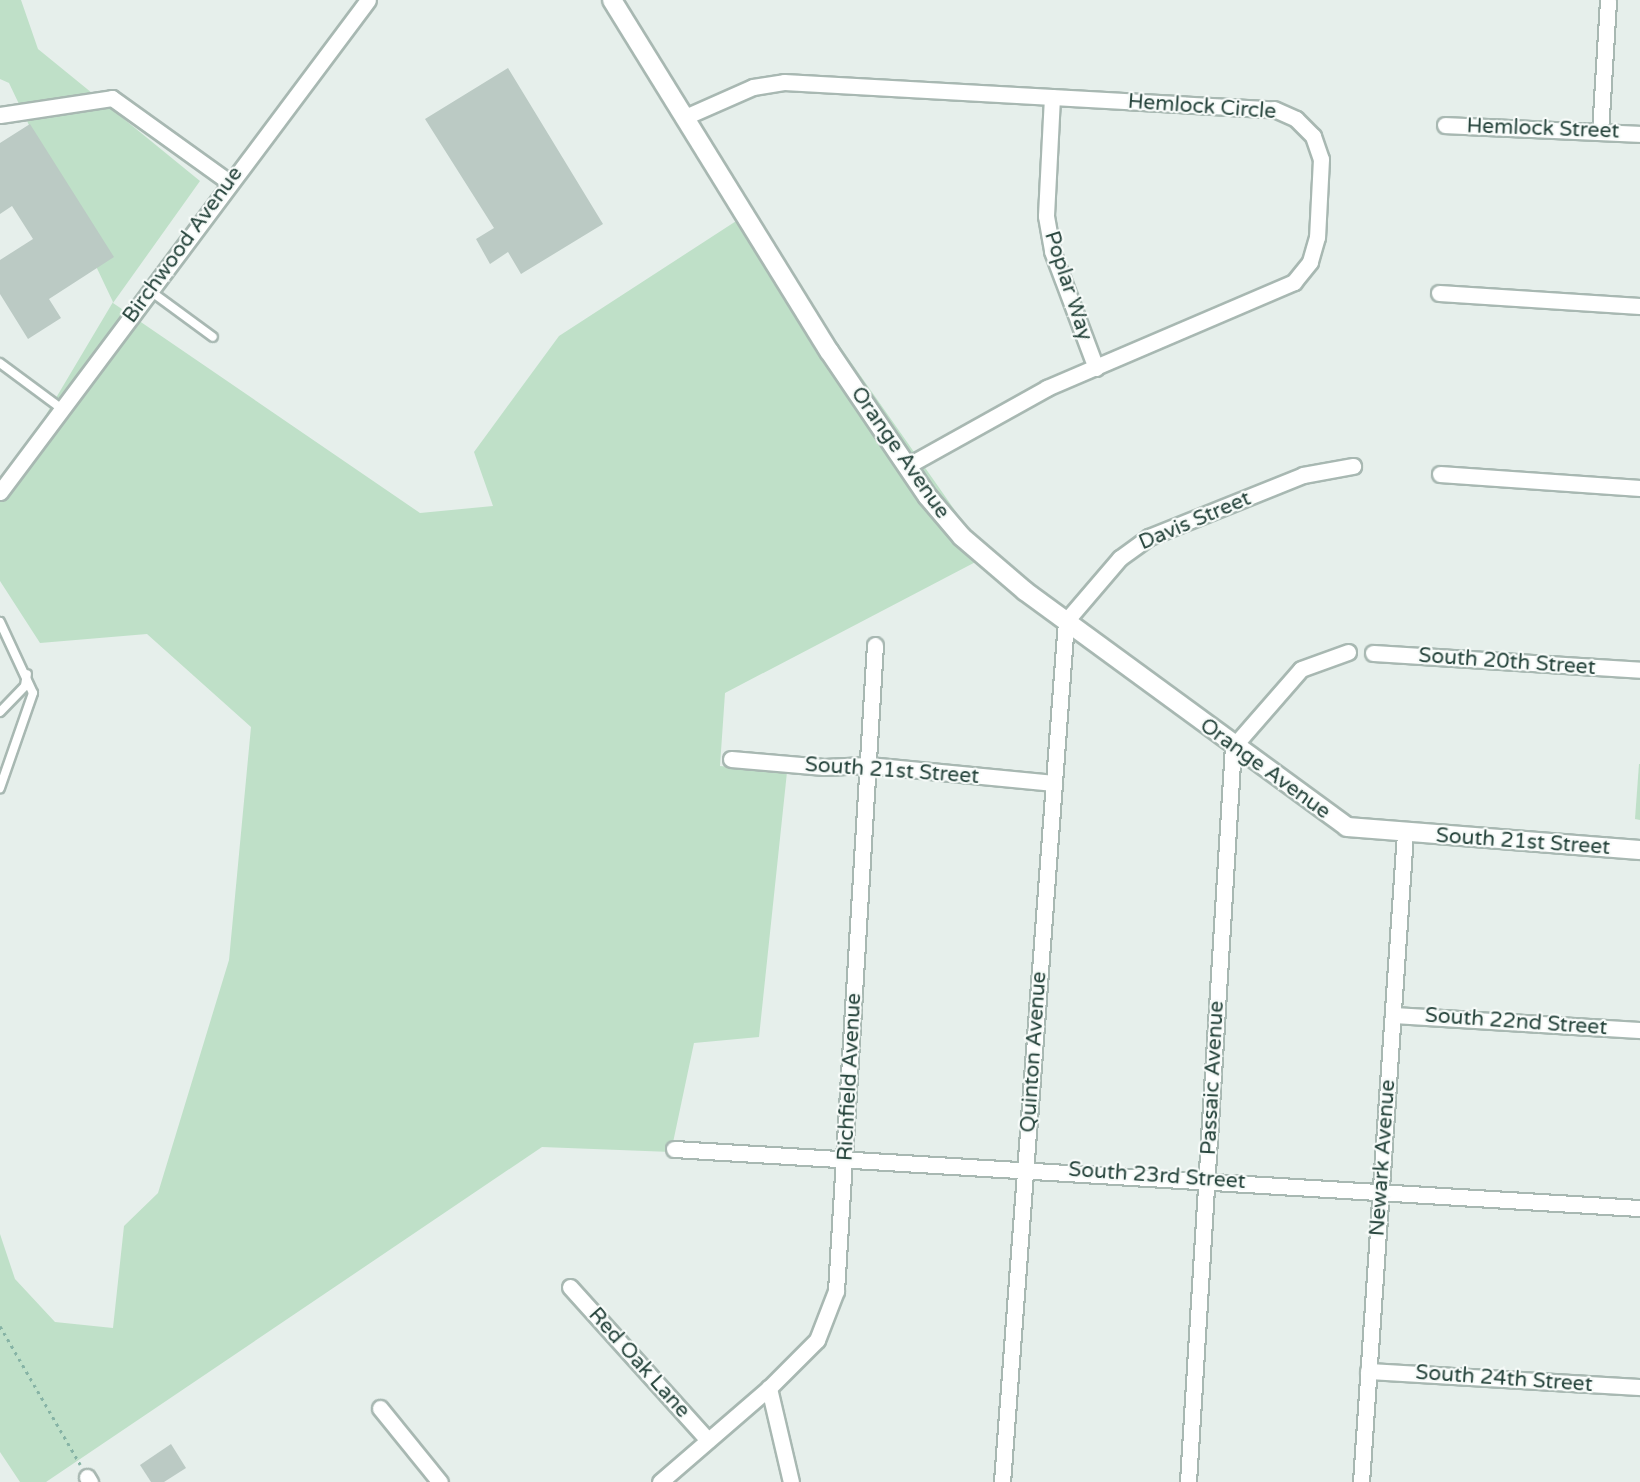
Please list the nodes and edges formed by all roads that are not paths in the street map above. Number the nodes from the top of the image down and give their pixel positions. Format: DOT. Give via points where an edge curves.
graph roads {
  1 [pos="368,0"];
  2 [pos="612,0"];
  3 [pos="1608,0"];
  4 [pos="1052,96"];
  5 [pos="0,116"];
  6 [pos="685,117"];
  7 [pos="1445,125"];
  8 [pos="1600,132"];
  9 [pos="1640,134"];
  10 [pos="229,182"];
  11 [pos="149,290"];
  12 [pos="1439,293"];
  13 [pos="1640,306"];
  14 [pos="213,337"];
  15 [pos="0,363"];
  16 [pos="1096,368"];
  17 [pos="62,409"];
  18 [pos="907,466"];
  19 [pos="1353,466"];
  20 [pos="1440,474"];
  21 [pos="1640,488"];
  22 [pos="0,492"];
  23 [pos="1066,621"];
  24 [pos="0,622"];
  25 [pos="875,645"];
  26 [pos="1348,652"];
  27 [pos="1373,653"];
  28 [pos="1640,670"];
  29 [pos="27,673"];
  30 [pos="0,712"];
  31 [pos="1233,747"];
  32 [pos="731,759"];
  33 [pos="868,765"];
  34 [pos="1053,783"];
  35 [pos="0,788"];
  36 [pos="1405,834"];
  37 [pos="1640,850"];
  38 [pos="1393,1015"];
  39 [pos="1640,1030"];
  40 [pos="674,1149"];
  41 [pos="846,1156"];
  42 [pos="1025,1168"];
  43 [pos="1207,1180"];
  44 [pos="1381,1191"];
  45 [pos="1640,1208"];
  46 [pos="570,1287"];
  47 [pos="1368,1371"];
  48 [pos="769,1388"];
  49 [pos="1640,1388"];
  50 [pos="380,1408"];
  51 [pos="708,1440"];
  52 [pos="440,1482"];
  53 [pos="660,1482"];
  54 [pos="791,1482"];
  55 [pos="1002,1482"];
  56 [pos="1188,1482"];
  57 [pos="1361,1482"];
  1 -- 10 [label="street, Birchwood Avenue"];
  2 -- 6 [label="street, Orange Avenue"];
  3 -- 8 [label="street"];
  4 -- 6 [label="street, Hemlock Circle" via="783,82 753,87"];
  4 -- 16 [label="street, Poplar Way" via="1046,216 1052,251"];
  4 -- 16 [label="street, Hemlock Circle" via="1274,109 1306,126 1321,159 1315,250 1294,282"];
  5 -- 10 [label="street" via="112,98"];
  6 -- 18 [label="street, Orange Avenue"];
  7 -- 8 [label="street, Hemlock Street"];
  8 -- 9 [label="street, Hemlock Street"];
  10 -- 11 [label="street, Birchwood Avenue"];
  11 -- 14 [label="lane"];
  11 -- 17 [label="street, Birchwood Avenue"];
  12 -- 13 [label="street"];
  15 -- 17 [label="lane"];
  16 -- 18 [label="street, Hemlock Circle" via="993,414"];
  17 -- 22 [label="street, Birchwood Avenue"];
  18 -- 23 [label="street, Orange Avenue" via="962,537"];
  19 -- 23 [label="street, Davis Street" via="1303,475 1149,537 1120,558"];
  20 -- 21 [label="street"];
  23 -- 31 [label="street, Orange Avenue"];
  23 -- 34 [label="street, Quinton Avenue"];
  24 -- 29 [label="lane"];
  25 -- 33 [label="street, Richfield Avenue"];
  26 -- 31 [label="street" via="1301,669"];
  27 -- 28 [label="street, South 20th Street"];
  29 -- 30 [label="lane" via="25,686"];
  29 -- 35 [label="lane" via="33,693 29,712"];
  31 -- 36 [label="street, Orange Avenue" via="1340,823"];
  31 -- 43 [label="street, Passaic Avenue"];
  32 -- 33 [label="street, South 21st Street"];
  33 -- 34 [label="street, South 21st Street"];
  33 -- 41 [label="street, Richfield Avenue"];
  34 -- 42 [label="street, Quinton Avenue"];
  36 -- 37 [label="street, South 21st Street"];
  36 -- 38 [label="street, Newark Avenue"];
  38 -- 39 [label="street, South 22nd Street"];
  38 -- 44 [label="street, Newark Avenue"];
  40 -- 41 [label="street, South 23rd Street"];
  41 -- 42 [label="street, South 23rd Street"];
  41 -- 48 [label="street, Richfield Avenue" via="833,1304 809,1351"];
  42 -- 43 [label="street, South 23rd Street"];
  42 -- 55 [label="street, Quinton Avenue"];
  43 -- 44 [label="street, South 23rd Street"];
  43 -- 56 [label="street, Passaic Avenue"];
  44 -- 45 [label="street, South 23rd Street"];
  44 -- 47 [label="street, Newark Avenue"];
  46 -- 51 [label="street, Red Oak Lane"];
  47 -- 49 [label="street, South 24th Street"];
  47 -- 57 [label="street, Newark Avenue"];
  48 -- 51 [label="street, Richfield Avenue"];
  48 -- 54 [label="street"];
  50 -- 52 [label="street"];
  51 -- 53 [label="street, Richfield Avenue"];
}
